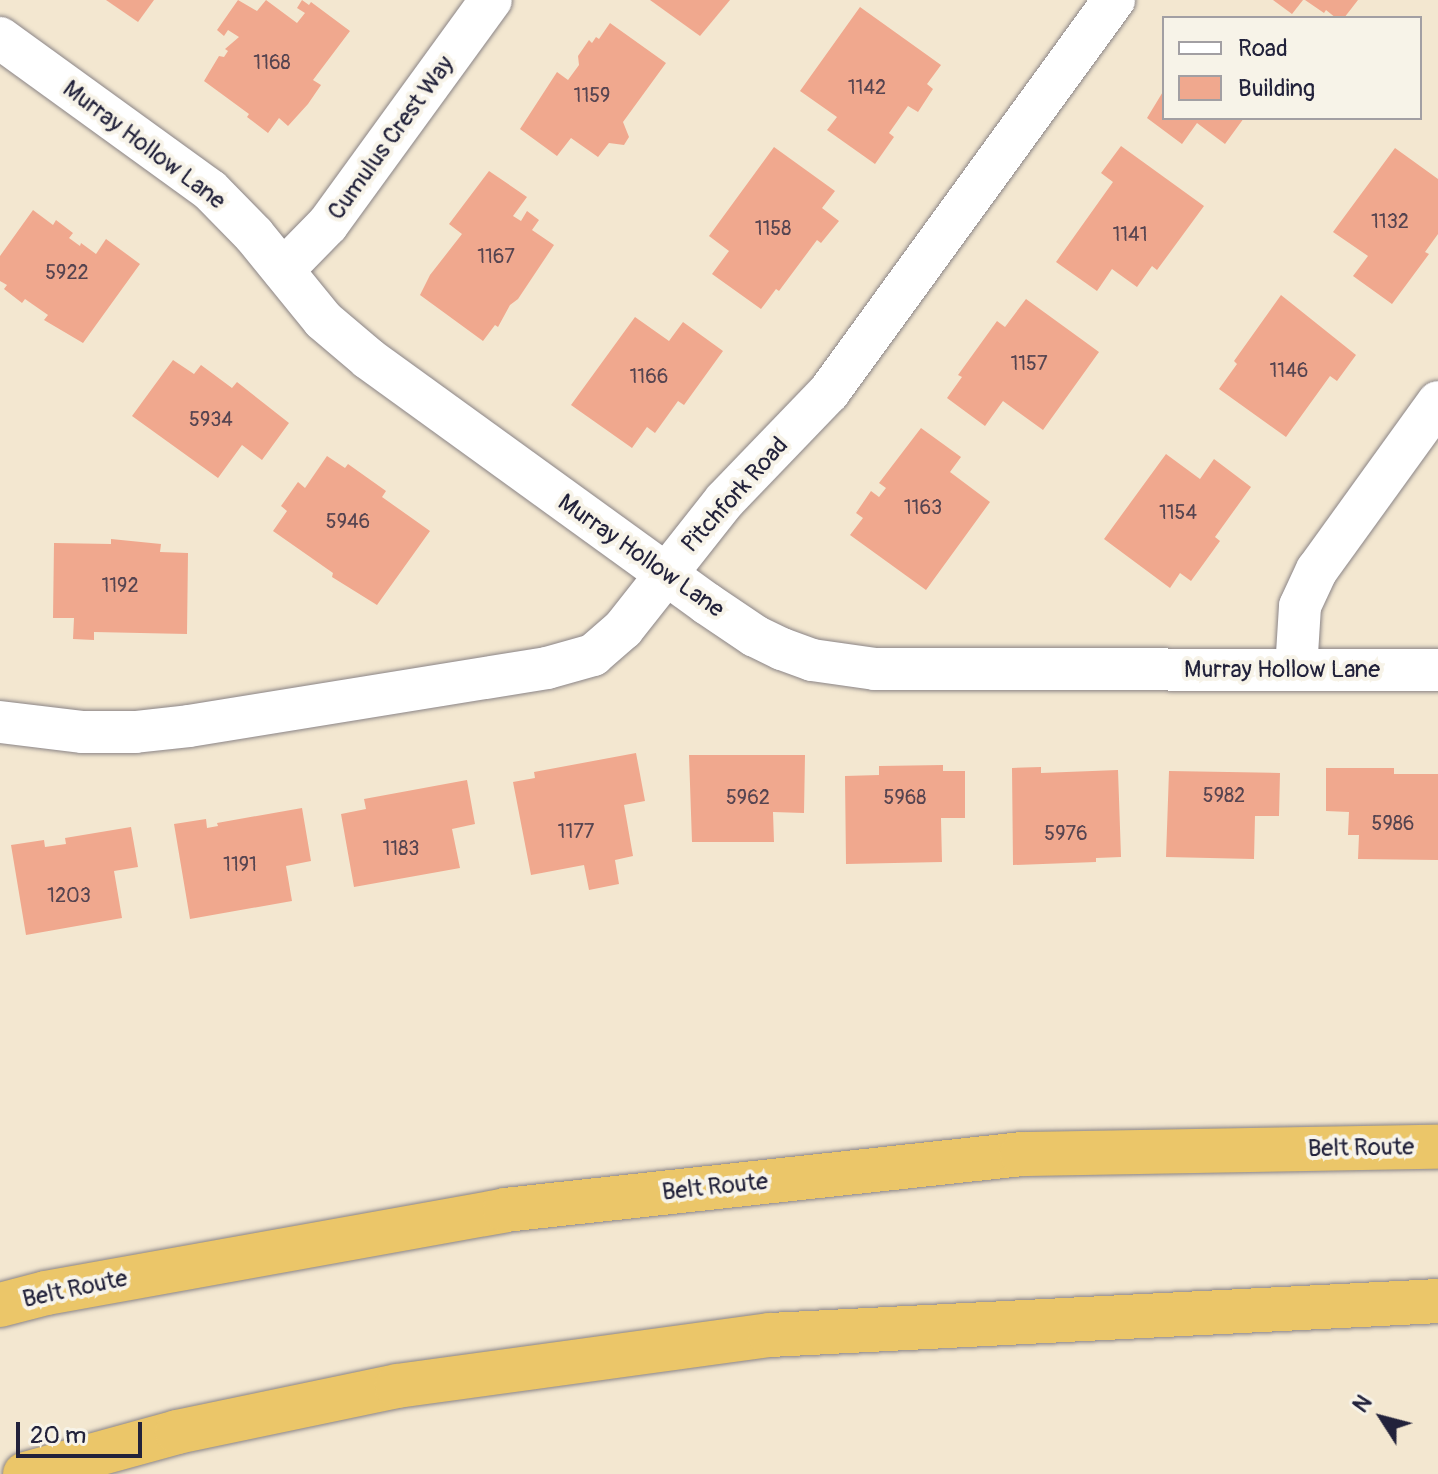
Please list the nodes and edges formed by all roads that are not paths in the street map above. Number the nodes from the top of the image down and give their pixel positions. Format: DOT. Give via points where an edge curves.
graph roads {
  1 [pos="491,0"];
  2 [pos="1114,0"];
  3 [pos="0,38"];
  4 [pos="283,270"];
  5 [pos="1438,402"];
  6 [pos="665,575"];
  7 [pos="1296,670"];
  8 [pos="1438,670"];
  9 [pos="0,722"];
  10 [pos="1438,1147"];
  11 [pos="1438,1301"];
  12 [pos="0,1305"];
  13 [pos="25,1474"];
  1 -- 4 [label="street, Cumulus Crest Way" via="328,224"];
  2 -- 6 [label="street, Pitchfork Road" via="829,392 725,500"];
  3 -- 4 [label="street, Murray Hollow Lane" via="210,190"];
  4 -- 6 [label="street, Murray Hollow Lane" via="323,320 369,359"];
  5 -- 7 [label="street" via="1312,579 1297,625"];
  6 -- 7 [label="street, Murray Hollow Lane" via="755,636 844,667"];
  6 -- 9 [label="street, Pitchfork Road" via="608,644 569,663 135,732"];
  7 -- 8 [label="street, Murray Hollow Lane"];
  10 -- 12 [label="highway, Belt Route" via="1022,1154 521,1208"];
  11 -- 13 [label="highway" via="710,1342 397,1386 177,1432"];
}
